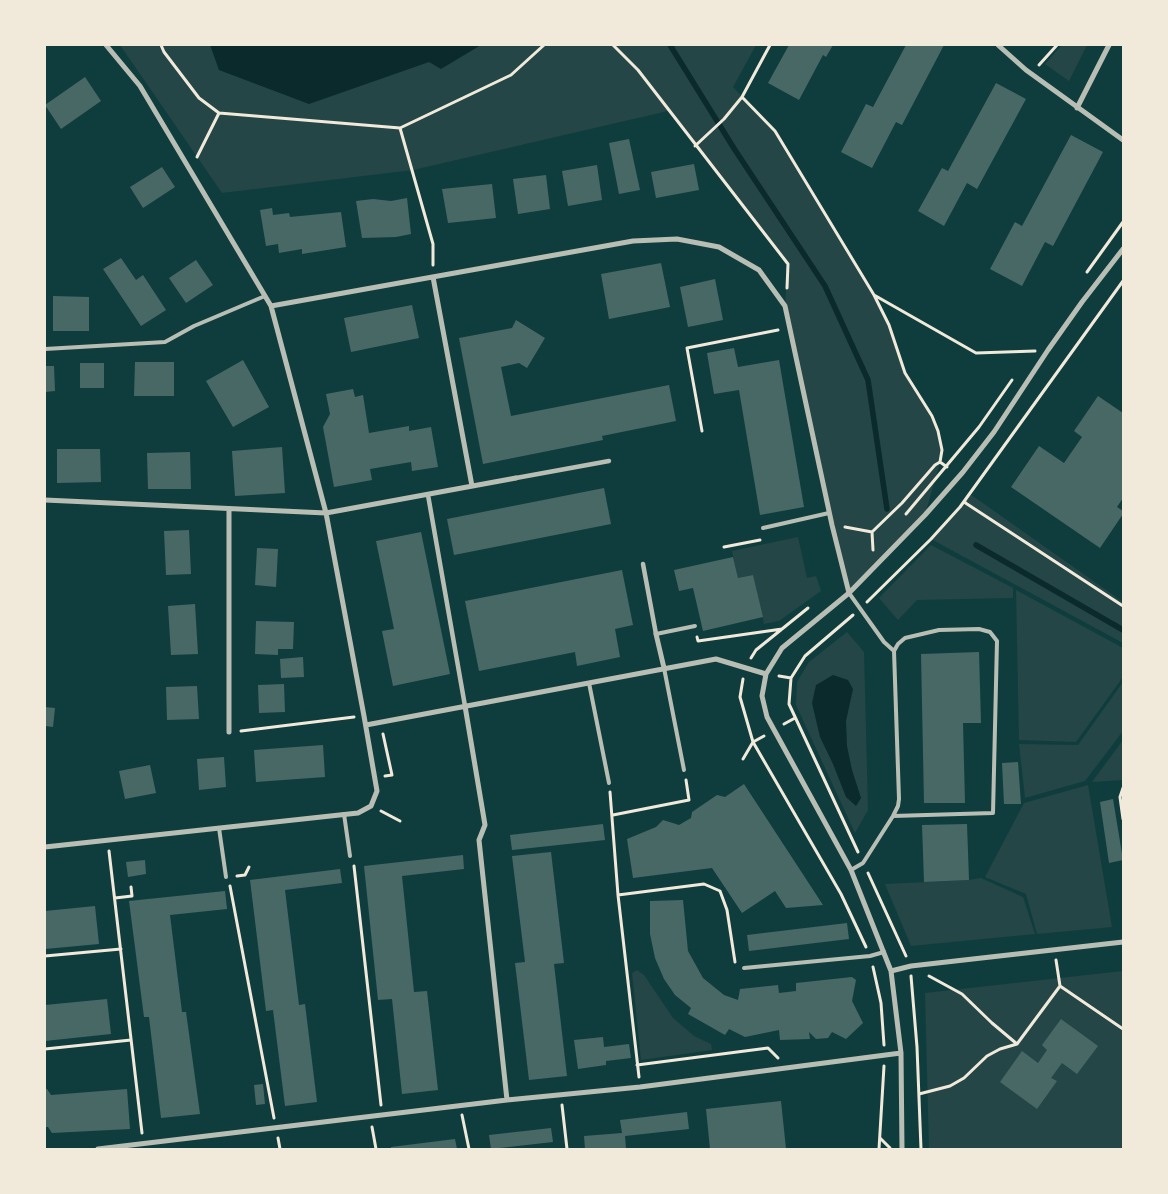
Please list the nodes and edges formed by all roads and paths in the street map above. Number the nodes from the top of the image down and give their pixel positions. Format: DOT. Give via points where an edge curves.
graph roads {
  1 [pos="106,45"];
  2 [pos="161,45"];
  3 [pos="544,45"];
  4 [pos="613,45"];
  5 [pos="770,45"];
  6 [pos="998,45"];
  7 [pos="1057,45"];
  8 [pos="1109,45"];
  9 [pos="1032,74"];
  10 [pos="742,97"];
  11 [pos="1077,108"];
  12 [pos="219,114"];
  13 [pos="400,128"];
  14 [pos="1123,140"];
  15 [pos="695,146"];
  16 [pos="190,170"];
  17 [pos="1123,248"];
  18 [pos="434,277"];
  19 [pos="874,295"];
  20 [pos="265,296"];
  21 [pos="271,306"];
  22 [pos="785,306"];
  23 [pos="790,328"];
  24 [pos="45,349"];
  25 [pos="1048,350"];
  26 [pos="702,431"];
  27 [pos="609,460"];
  28 [pos="940,462"];
  29 [pos="946,467"];
  30 [pos="516,478"];
  31 [pos="958,478"];
  32 [pos="472,486"];
  33 [pos="428,495"];
  34 [pos="45,500"];
  35 [pos="229,510"];
  36 [pos="326,513"];
  37 [pos="830,513"];
  38 [pos="905,516"];
  39 [pos="832,525"];
  40 [pos="763,528"];
  41 [pos="872,532"];
  42 [pos="880,543"];
  43 [pos="873,550"];
  44 [pos="867,556"];
  45 [pos="643,564"];
  46 [pos="849,593"];
  47 [pos="814,604"];
  48 [pos="1123,606"];
  49 [pos="860,609"];
  50 [pos="695,626"];
  51 [pos="782,628"];
  52 [pos="656,634"];
  53 [pos="894,651"];
  54 [pos="664,668"];
  55 [pos="744,668"];
  56 [pos="766,674"];
  57 [pos="588,683"];
  58 [pos="465,706"];
  59 [pos="364,716"];
  60 [pos="380,722"];
  61 [pos="366,725"];
  62 [pos="229,732"];
  63 [pos="684,770"];
  64 [pos="374,777"];
  65 [pos="609,783"];
  66 [pos="1123,788"];
  67 [pos="372,806"];
  68 [pos="344,814"];
  69 [pos="613,815"];
  70 [pos="893,816"];
  71 [pos="1123,819"];
  72 [pos="400,821"];
  73 [pos="219,828"];
  74 [pos="108,840"];
  75 [pos="45,847"];
  76 [pos="350,856"];
  77 [pos="864,863"];
  78 [pos="249,867"];
  79 [pos="851,870"];
  80 [pos="227,878"];
  81 [pos="131,887"];
  82 [pos="618,895"];
  83 [pos="115,898"];
  84 [pos="1123,942"];
  85 [pos="121,949"];
  86 [pos="1055,950"];
  87 [pos="884,952"];
  88 [pos="45,956"];
  89 [pos="870,956"];
  90 [pos="911,966"];
  91 [pos="744,968"];
  92 [pos="890,971"];
  93 [pos="1060,986"];
  94 [pos="1123,1029"];
  95 [pos="131,1040"];
  96 [pos="1017,1044"];
  97 [pos="45,1049"];
  98 [pos="901,1053"];
  99 [pos="885,1055"];
  100 [pos="637,1065"];
  101 [pos="787,1068"];
  102 [pos="640,1087"];
  103 [pos="919,1094"];
  104 [pos="561,1095"];
  105 [pos="507,1100"];
  106 [pos="460,1106"];
  107 [pos="382,1116"];
  108 [pos="371,1117"];
  109 [pos="276,1128"];
  110 [pos="880,1138"];
  111 [pos="144,1144"];
  112 [pos="98,1149"];
  113 [pos="376,1149"];
  114 [pos="468,1149"];
  115 [pos="567,1149"];
  116 [pos="879,1149"];
  117 [pos="891,1149"];
  118 [pos="902,1149"];
  119 [pos="920,1149"];
  1 -- 16 [label="street" via="140,86"];
  2 -- 12 [label="path" via="199,98"];
  3 -- 13 [label="path" via="512,75"];
  4 -- 15 [label="path" via="638,70"];
  5 -- 10 [label="path"];
  6 -- 9 [label="street"];
  7 -- 9 [label="path"];
  8 -- 11 [label="street"];
  9 -- 11 [label="street"];
  10 -- 15 [label="path"];
  10 -- 19 [label="path" via="775,130"];
  11 -- 14 [label="street"];
  12 -- 13 [label="path"];
  12 -- 16 [label="path"];
  13 -- 18 [label="path" via="433,244"];
  15 -- 22 [label="path" via="788,264"];
  16 -- 20 [label="street"];
  17 -- 25 [label="street"];
  18 -- 21 [label="street"];
  18 -- 22 [label="street" via="633,241 678,239 719,247 759,270"];
  18 -- 32 [label="street"];
  19 -- 25 [label="path" via="976,353"];
  19 -- 28 [label="path" via="889,325 905,373 932,416 942,450"];
  20 -- 21 [label="street"];
  20 -- 24 [label="lane" via="165,342"];
  21 -- 36 [label="street"];
  22 -- 23 [label="street"];
  23 -- 26 [label="path" via="687,348"];
  23 -- 37 [label="street"];
  25 -- 31 [label="street" via="994,432"];
  27 -- 30 [label="street"];
  28 -- 29 [label="path"];
  28 -- 41 [label="path"];
  29 -- 31 [label="path"];
  29 -- 38 [label="path"];
  30 -- 32 [label="street"];
  31 -- 46 [label="street"];
  31 -- 48 [label="path" via="973,490 964,502"];
  32 -- 33 [label="street"];
  33 -- 36 [label="street"];
  33 -- 58 [label="street"];
  34 -- 35 [label="street"];
  35 -- 36 [label="street"];
  35 -- 62 [label="street"];
  36 -- 59 [label="street"];
  37 -- 39 [label="street"];
  37 -- 40 [label="lane"];
  39 -- 41 [label="path"];
  39 -- 46 [label="street"];
  41 -- 43 [label="path"];
  42 -- 43 [label="path"];
  43 -- 44 [label="path"];
  45 -- 52 [label="street"];
  46 -- 49 [label="lane"];
  46 -- 56 [label="street" via="782,648"];
  47 -- 51 [label="path"];
  49 -- 53 [label="lane"];
  49 -- 77 [label="path" via="805,656 791,678 789,704"];
  50 -- 51 [label="path" via="698,641"];
  50 -- 52 [label="lane"];
  51 -- 55 [label="path" via="756,650"];
  52 -- 54 [label="street"];
  53 -- 70 [label="lane" via="899,798"];
  53 -- 70 [label="lane" via="905,638 939,630 979,629 990,632 996,641 993,813"];
  54 -- 55 [label="street" via="716,658"];
  54 -- 57 [label="street"];
  54 -- 63 [label="lane"];
  55 -- 56 [label="street"];
  55 -- 89 [label="path" via="740,697 753,742 842,894"];
  56 -- 79 [label="street" via="762,696 768,717"];
  57 -- 58 [label="street"];
  57 -- 65 [label="lane"];
  58 -- 60 [label="street"];
  58 -- 105 [label="street" via="483,806 485,825 479,840"];
  59 -- 61 [label="street"];
  59 -- 62 [label="path"];
  60 -- 61 [label="street"];
  60 -- 64 [label="path" via="392,775"];
  61 -- 64 [label="street"];
  63 -- 69 [label="path" via="690,800"];
  64 -- 67 [label="street" via="376,791"];
  65 -- 69 [label="path"];
  66 -- 71 [label="path" via="1120,796"];
  67 -- 68 [label="street"];
  67 -- 72 [label="path"];
  68 -- 73 [label="street"];
  68 -- 76 [label="lane"];
  69 -- 82 [label="path"];
  70 -- 77 [label="lane"];
  73 -- 74 [label="street"];
  73 -- 80 [label="lane"];
  74 -- 75 [label="street"];
  74 -- 83 [label="path"];
  76 -- 107 [label="path" via="355,868"];
  77 -- 79 [label="lane"];
  77 -- 90 [label="path"];
  78 -- 80 [label="path" via="245,875"];
  79 -- 87 [label="street"];
  80 -- 109 [label="path"];
  81 -- 83 [label="path" via="132,896"];
  82 -- 91 [label="path" via="704,884 720,891 727,910 735,962"];
  82 -- 100 [label="path"];
  83 -- 85 [label="path"];
  84 -- 86 [label="street"];
  85 -- 88 [label="path"];
  85 -- 95 [label="path"];
  86 -- 90 [label="street"];
  86 -- 93 [label="path"];
  87 -- 89 [label="lane"];
  87 -- 92 [label="street"];
  89 -- 91 [label="lane"];
  89 -- 99 [label="path" via="880,1003"];
  90 -- 92 [label="street"];
  90 -- 96 [label="path" via="962,994"];
  90 -- 103 [label="path"];
  92 -- 98 [label="street"];
  93 -- 94 [label="path"];
  93 -- 96 [label="path"];
  95 -- 97 [label="path"];
  95 -- 111 [label="path"];
  96 -- 103 [label="path" via="986,1056 964,1078 950,1086"];
  98 -- 99 [label="street"];
  98 -- 118 [label="street"];
  99 -- 101 [label="street"];
  99 -- 110 [label="path"];
  100 -- 101 [label="path" via="768,1048"];
  100 -- 102 [label="path"];
  101 -- 102 [label="street"];
  102 -- 104 [label="street"];
  103 -- 119 [label="path"];
  104 -- 105 [label="street"];
  104 -- 115 [label="path"];
  105 -- 106 [label="street"];
  106 -- 107 [label="street"];
  106 -- 114 [label="path"];
  107 -- 108 [label="street"];
  108 -- 109 [label="street"];
  108 -- 113 [label="path"];
  109 -- 111 [label="street"];
  110 -- 116 [label="path"];
  110 -- 117 [label="path"];
  111 -- 112 [label="street"];
}
